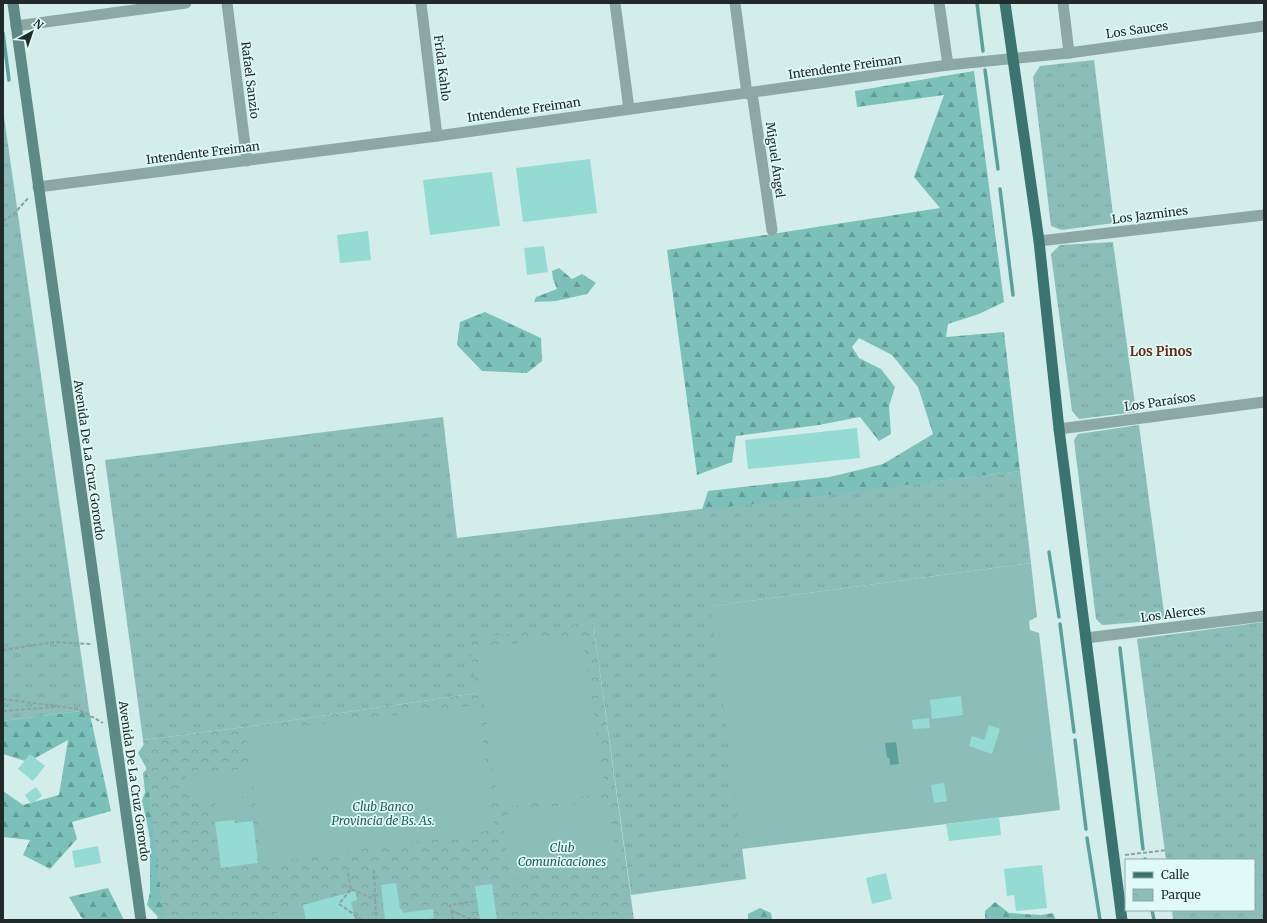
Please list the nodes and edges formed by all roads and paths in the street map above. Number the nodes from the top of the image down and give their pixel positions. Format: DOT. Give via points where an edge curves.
graph roads {
  1 [pos="13,3"];
  2 [pos="186,3"];
  3 [pos="227,3"];
  4 [pos="421,3"];
  5 [pos="615,3"];
  6 [pos="735,3"];
  7 [pos="939,3"];
  8 [pos="1005,3"];
  9 [pos="1063,3"];
  10 [pos="16,26"];
  11 [pos="1264,26"];
  12 [pos="1069,53"];
  13 [pos="1013,59"];
  14 [pos="948,65"];
  15 [pos="749,93"];
  16 [pos="629,109"];
  17 [pos="437,136"];
  18 [pos="247,161"];
  19 [pos="38,187"];
  20 [pos="1264,215"];
  21 [pos="3,221"];
  22 [pos="772,230"];
  23 [pos="1038,241"];
  24 [pos="1264,402"];
  25 [pos="1059,429"];
  26 [pos="1264,616"];
  27 [pos="1086,638"];
  28 [pos="102,645"];
  29 [pos="3,650"];
  30 [pos="3,699"];
  31 [pos="61,707"];
  32 [pos="3,711"];
  33 [pos="114,730"];
  34 [pos="1167,850"];
  35 [pos="1114,857"];
  36 [pos="374,870"];
  37 [pos="348,873"];
  38 [pos="351,889"];
  39 [pos="376,900"];
  40 [pos="478,901"];
  41 [pos="451,910"];
  42 [pos="355,914"];
  43 [pos="480,919"];
  44 [pos="141,920"];
  45 [pos="357,920"];
  46 [pos="362,920"];
  47 [pos="376,920"];
  48 [pos="453,920"];
  49 [pos="1122,920"];
  1 -- 10 [label="main road, Avenida De La Cruz Gorordo"];
  2 -- 10 [label="street"];
  3 -- 18 [label="street, Rafael Sanzio"];
  4 -- 17 [label="street, Frida Kahlo"];
  5 -- 16 [label="street"];
  6 -- 15 [label="street, Miguel Ángel"];
  7 -- 14 [label="street"];
  8 -- 13 [label="main road"];
  9 -- 12 [label="street"];
  10 -- 19 [label="main road, Avenida De La Cruz Gorordo"];
  11 -- 12 [label="street, Los Sauces"];
  12 -- 13 [label="street, Los Sauces"];
  13 -- 14 [label="street, Intendente Freiman"];
  13 -- 23 [label="main road"];
  14 -- 15 [label="street, Intendente Freiman"];
  15 -- 16 [label="street, Intendente Freiman"];
  15 -- 22 [label="street, Miguel Ángel"];
  16 -- 17 [label="street, Intendente Freiman"];
  17 -- 18 [label="street, Intendente Freiman"];
  18 -- 19 [label="street, Intendente Freiman"];
  19 -- 21 [label="path" via="13,215"];
  19 -- 28 [label="main road, Avenida De La Cruz Gorordo"];
  20 -- 23 [label="street, Los Jazmines"];
  23 -- 25 [label="main road"];
  24 -- 25 [label="street, Los Paraísos"];
  25 -- 27 [label="main road"];
  26 -- 27 [label="street, Los Alerces"];
  27 -- 35 [label="main road"];
  28 -- 29 [label="path" via="55,642"];
  28 -- 33 [label="main road, Avenida De La Cruz Gorordo"];
  30 -- 31 [label="path"];
  31 -- 32 [label="path"];
  31 -- 33 [label="path" via="78,709"];
  33 -- 44 [label="main road, Avenida De La Cruz Gorordo"];
  34 -- 35 [label="path"];
  35 -- 49 [label="main road"];
  36 -- 39 [label="path"];
  37 -- 38 [label="path"];
  38 -- 39 [label="path"];
  38 -- 42 [label="path" via="339,904"];
  39 -- 47 [label="path"];
  40 -- 41 [label="path" via="450,905"];
  41 -- 43 [label="path" via="470,919"];
  41 -- 48 [label="path"];
  42 -- 45 [label="path"];
  42 -- 46 [label="path"];
}
